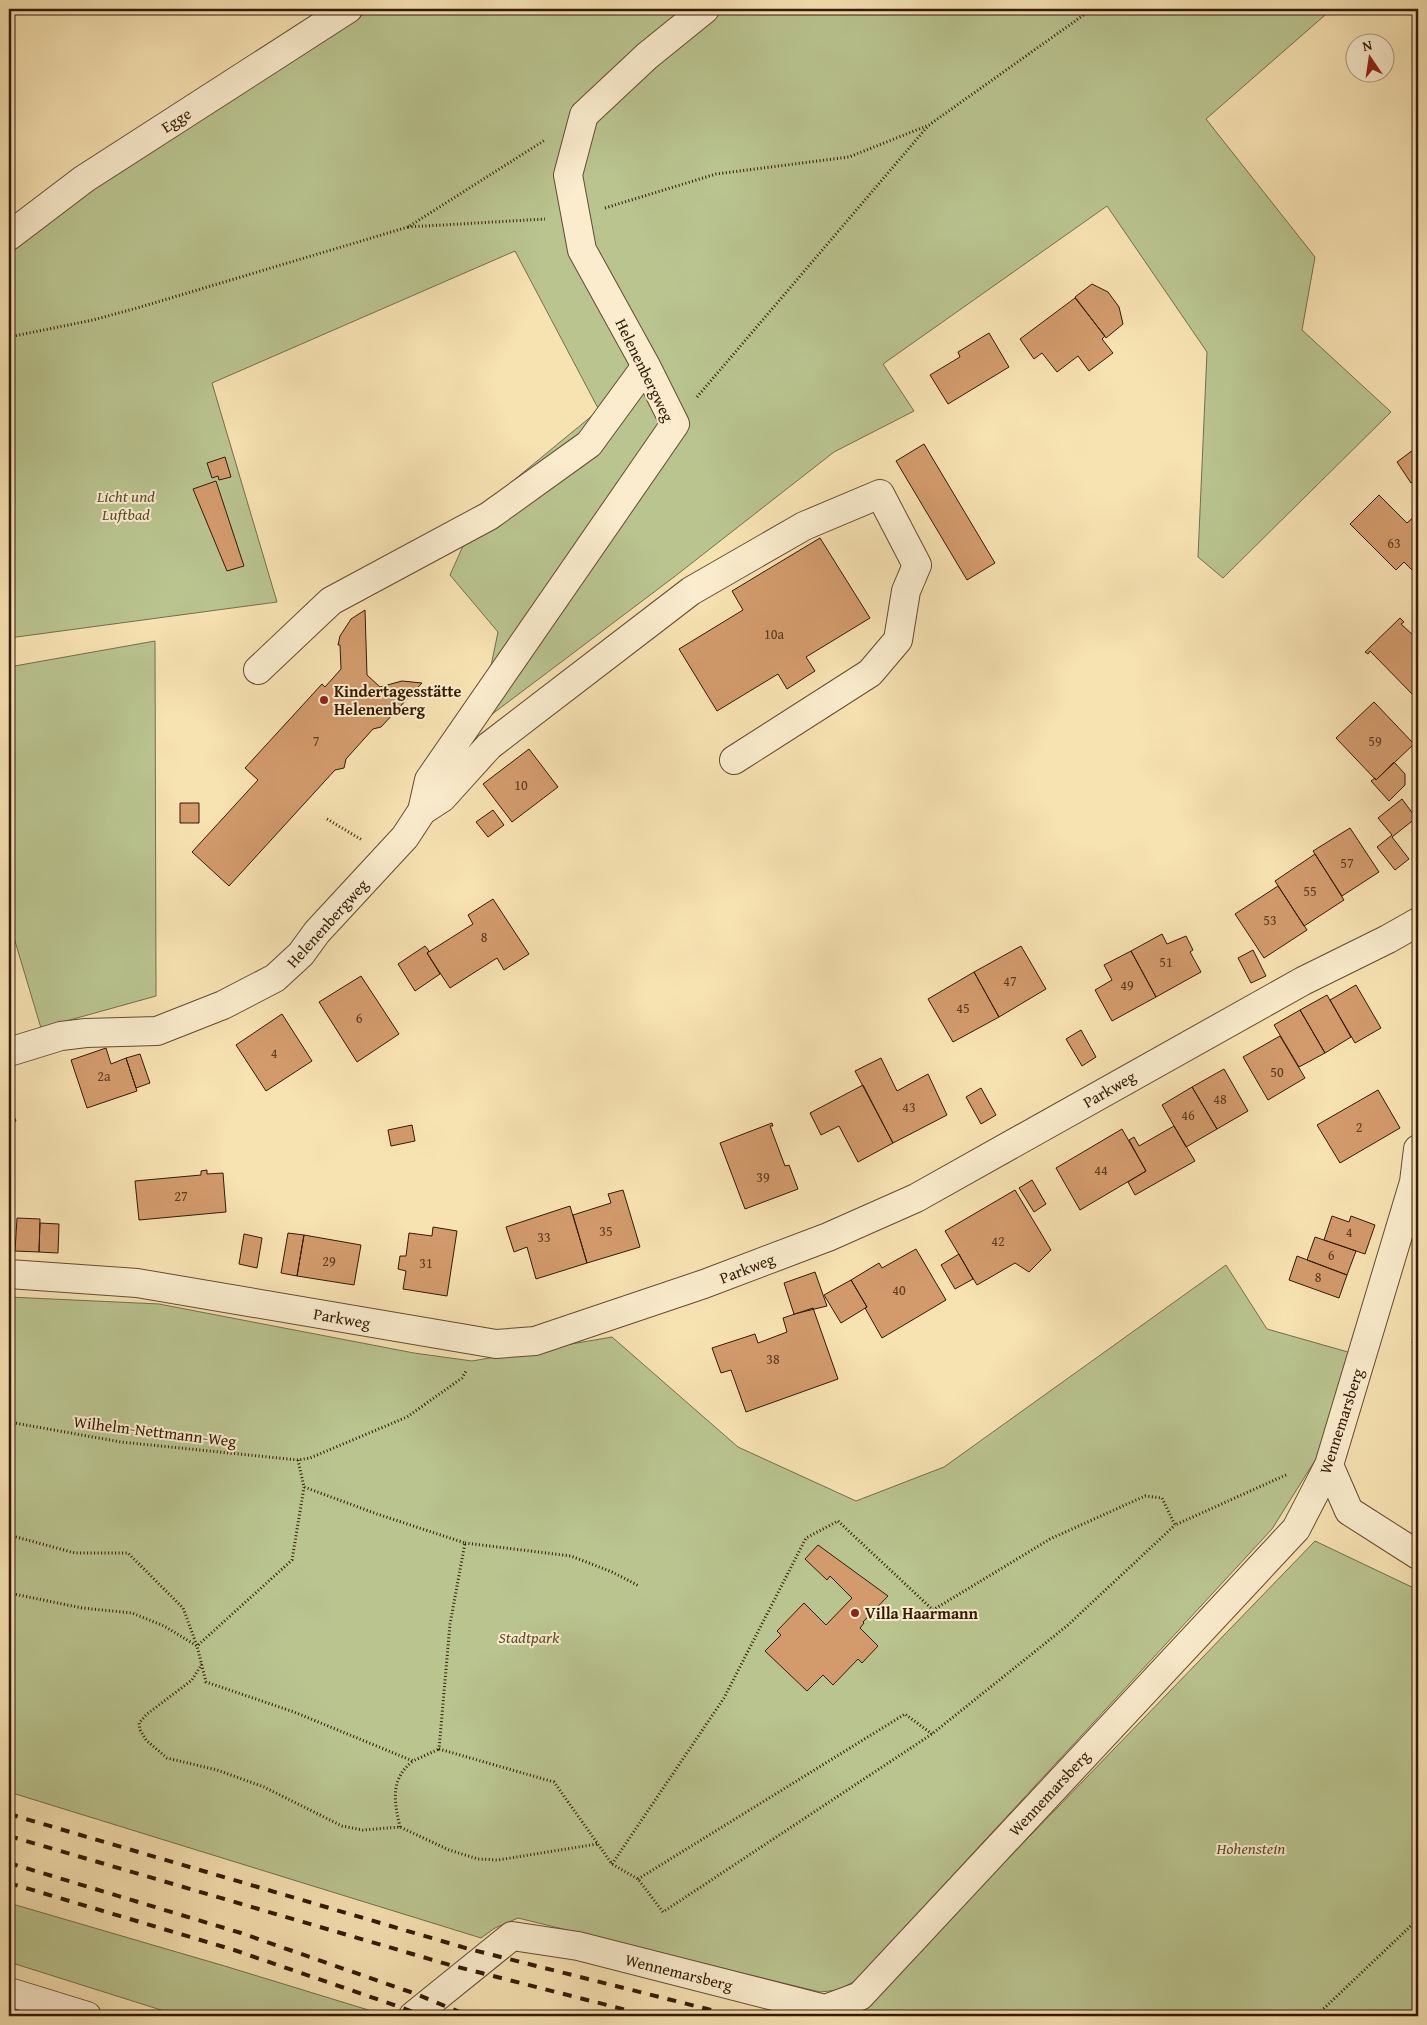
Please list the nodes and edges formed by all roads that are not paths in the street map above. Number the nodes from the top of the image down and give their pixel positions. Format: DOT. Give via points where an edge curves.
graph roads {
  1 [pos="348,9"];
  2 [pos="705,9"];
  3 [pos="9,236"];
  4 [pos="646,366"];
  5 [pos="258,670"];
  6 [pos="734,760"];
  7 [pos="422,811"];
  8 [pos="1418,922"];
  9 [pos="9,1052"];
  10 [pos="1418,1149"];
  11 [pos="9,1274"];
  12 [pos="1330,1465"];
  13 [pos="1418,1556"];
  14 [pos="9,1992"];
  15 [pos="87,2016"];
  16 [pos="413,2016"];
  1 -- 3 [label="street, Egge" via="84,179"];
  2 -- 4 [label="street, Helenenbergweg" via="647,56 584,115 568,175 582,250"];
  4 -- 5 [label="street" via="589,444 489,516 331,601"];
  4 -- 7 [label="street, Helenenbergweg" via="675,424 429,780"];
  6 -- 7 [label="street, Helenenbergweg" via="870,673 898,640 906,591 917,565 880,494 804,526 690,591 489,746 442,798"];
  7 -- 9 [label="street, Helenenbergweg" via="404,837 317,932 301,954 275,978 223,1005 156,1031 60,1036"];
  8 -- 11 [label="street, Parkweg" via="1295,986 916,1198 828,1237 704,1284 536,1341 496,1344 137,1283"];
  10 -- 12 [label="street, Wennemarsberg" via="1414,1182"];
  12 -- 13 [label="street" via="1349,1511"];
  12 -- 16 [label="street, Wennemarsberg" via="1296,1529 860,1996 825,2009 578,1946 512,1936"];
  14 -- 15 [label="street"];
}
